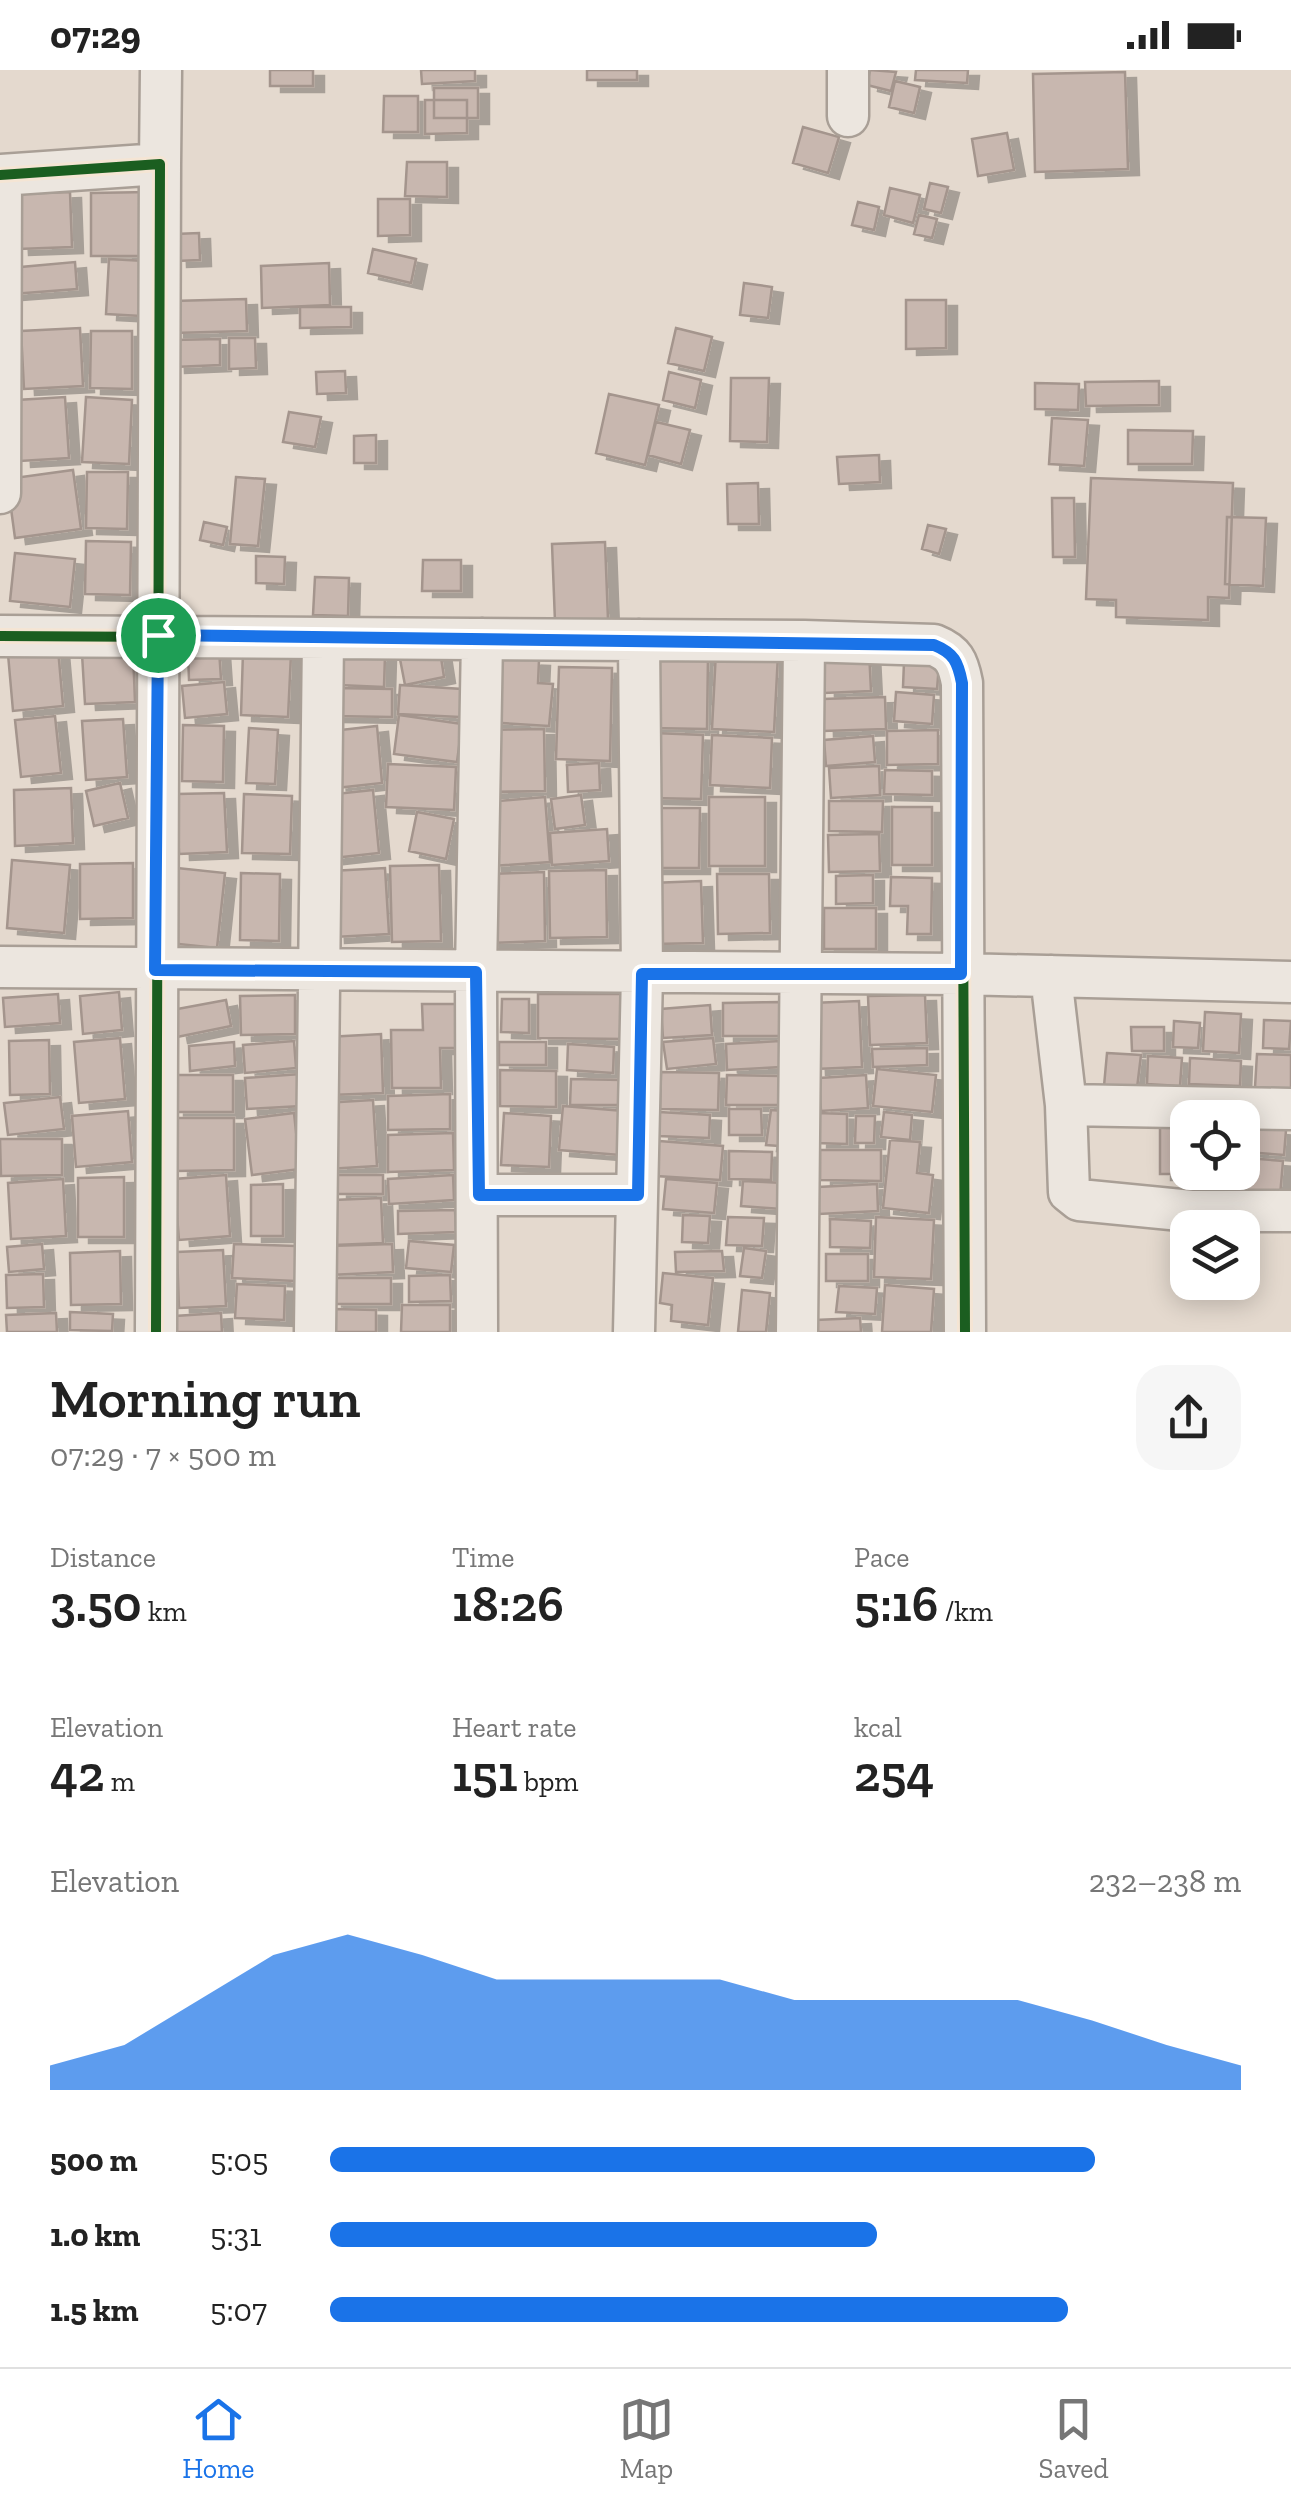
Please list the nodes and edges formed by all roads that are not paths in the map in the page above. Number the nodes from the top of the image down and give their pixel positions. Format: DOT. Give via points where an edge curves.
graph roads {
  1 [pos="161,70"];
  2 [pos="848,70"];
  3 [pos="848,116"];
  4 [pos="160,164"];
  5 [pos="0,175"];
  6 [pos="0,493"];
  7 [pos="158,635"];
  8 [pos="0,636"];
  9 [pos="322,638"];
  10 [pos="482,639"];
  11 [pos="639,640"];
  12 [pos="804,641"];
  13 [pos="0,967"];
  14 [pos="155,970"];
  15 [pos="318,971"];
  16 [pos="476,972"];
  17 [pos="642,974"];
  18 [pos="961,974"];
  19 [pos="801,975"];
  20 [pos="1051,976"];
  21 [pos="1291,982"];
  22 [pos="1066,1105"];
  23 [pos="1291,1108"];
  24 [pos="479,1195"];
  25 [pos="638,1195"];
  26 [pos="1291,1211"];
  27 [pos="156,1332"];
  28 [pos="315,1332"];
  29 [pos="477,1332"];
  30 [pos="634,1332"];
  31 [pos="797,1332"];
  32 [pos="964,1332"];
  1 -- 4 [label="street"];
  2 -- 3 [label="street"];
  4 -- 5 [label="street"];
  4 -- 7 [label="street"];
  5 -- 6 [label="street"];
  7 -- 8 [label="street"];
  7 -- 9 [label="street"];
  7 -- 14 [label="street"];
  9 -- 10 [label="street"];
  9 -- 15 [label="street"];
  10 -- 11 [label="street"];
  10 -- 16 [label="street"];
  11 -- 12 [label="street"];
  11 -- 17 [label="street"];
  12 -- 18 [label="street" via="934,645 958,664"];
  12 -- 19 [label="street"];
  13 -- 14 [label="street"];
  14 -- 15 [label="street"];
  14 -- 27 [label="street"];
  15 -- 16 [label="street"];
  15 -- 28 [label="street"];
  16 -- 17 [label="street"];
  16 -- 24 [label="street"];
  17 -- 19 [label="street"];
  17 -- 25 [label="street"];
  18 -- 19 [label="street"];
  18 -- 20 [label="street"];
  18 -- 32 [label="street"];
  19 -- 31 [label="street"];
  20 -- 21 [label="street"];
  20 -- 22 [label="street"];
  22 -- 23 [label="street"];
  22 -- 26 [label="street" via="1068,1180 1079,1200"];
  24 -- 25 [label="street"];
  24 -- 29 [label="street"];
  25 -- 30 [label="street"];
}
